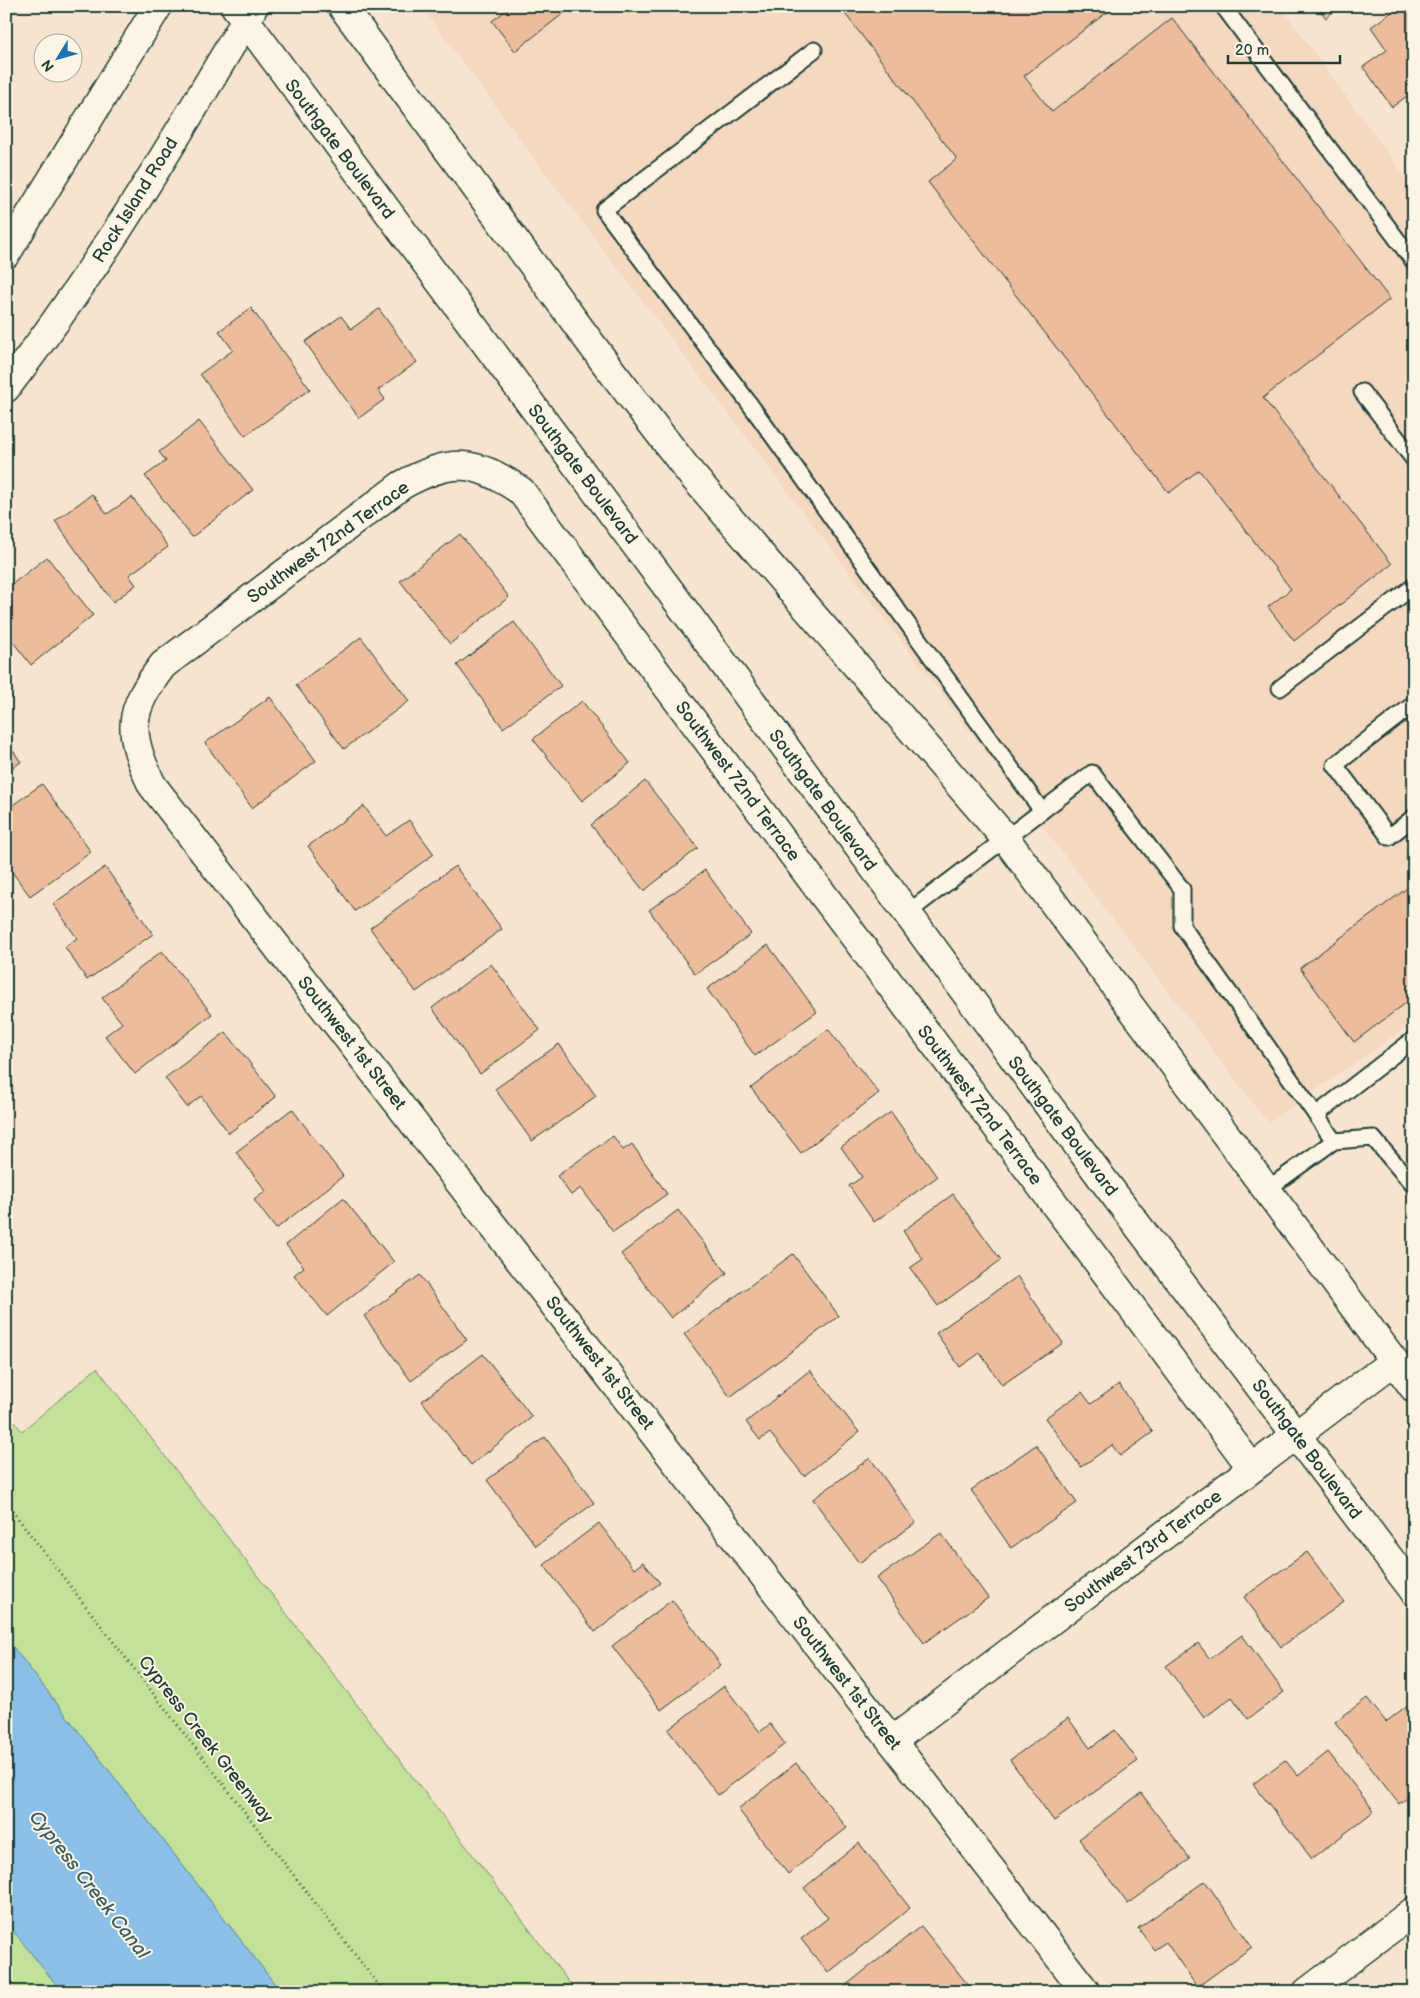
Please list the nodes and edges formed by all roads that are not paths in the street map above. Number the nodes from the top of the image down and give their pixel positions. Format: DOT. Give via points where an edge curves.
graph roads {
  1 [pos="158,6"];
  2 [pos="342,6"];
  3 [pos="1223,6"];
  4 [pos="245,11"];
  5 [pos="814,50"];
  6 [pos="6,254"];
  7 [pos="1414,262"];
  8 [pos="6,388"];
  9 [pos="1362,392"];
  10 [pos="1414,460"];
  11 [pos="1414,586"];
  12 [pos="1280,688"];
  13 [pos="1414,704"];
  14 [pos="133,724"];
  15 [pos="1042,811"];
  16 [pos="1414,816"];
  17 [pos="1006,839"];
  18 [pos="906,914"];
  19 [pos="1414,1039"];
  20 [pos="1316,1115"];
  21 [pos="1334,1141"];
  22 [pos="1414,1186"];
  23 [pos="1266,1190"];
  24 [pos="1408,1377"];
  25 [pos="1297,1435"];
  26 [pos="1252,1468"];
  27 [pos="1414,1591"];
  28 [pos="892,1741"];
  29 [pos="1414,1911"];
  30 [pos="1086,1992"];
  31 [pos="1307,1992"];
  1 -- 6 [label="main road"];
  2 -- 17 [label="main road" via="691,474"];
  3 -- 7 [label="lane"];
  4 -- 8 [label="main road, Rock Island Road" via="123,223"];
  4 -- 18 [label="main road, Southgate Boulevard"];
  5 -- 15 [label="lane" via="604,210 748,403"];
  9 -- 10 [label="lane"];
  11 -- 12 [label="lane"];
  13 -- 16 [label="lane" via="1335,766 1389,836"];
  14 -- 26 [label="main road, Southwest 72nd Terrace" via="137,705 163,665 402,485 445,466 472,466 496,474 521,491"];
  14 -- 28 [label="main road, Southwest 1st Street" via="139,758 152,785"];
  15 -- 17 [label="lane"];
  15 -- 20 [label="lane" via="1092,773 1182,889 1182,926"];
  17 -- 18 [label="lane"];
  17 -- 23 [label="main road"];
  18 -- 25 [label="main road, Southgate Boulevard"];
  19 -- 20 [label="lane"];
  20 -- 21 [label="lane"];
  21 -- 22 [label="lane" via="1373,1138"];
  21 -- 23 [label="lane"];
  23 -- 24 [label="main road"];
  24 -- 25 [label="main road, Southwest 73rd Terrace"];
  25 -- 26 [label="main road, Southwest 73rd Terrace"];
  25 -- 27 [label="main road, Southgate Boulevard"];
  26 -- 28 [label="main road, Southwest 73rd Terrace"];
  28 -- 30 [label="main road, Southwest 1st Street"];
  29 -- 31 [label="main road"];
}
